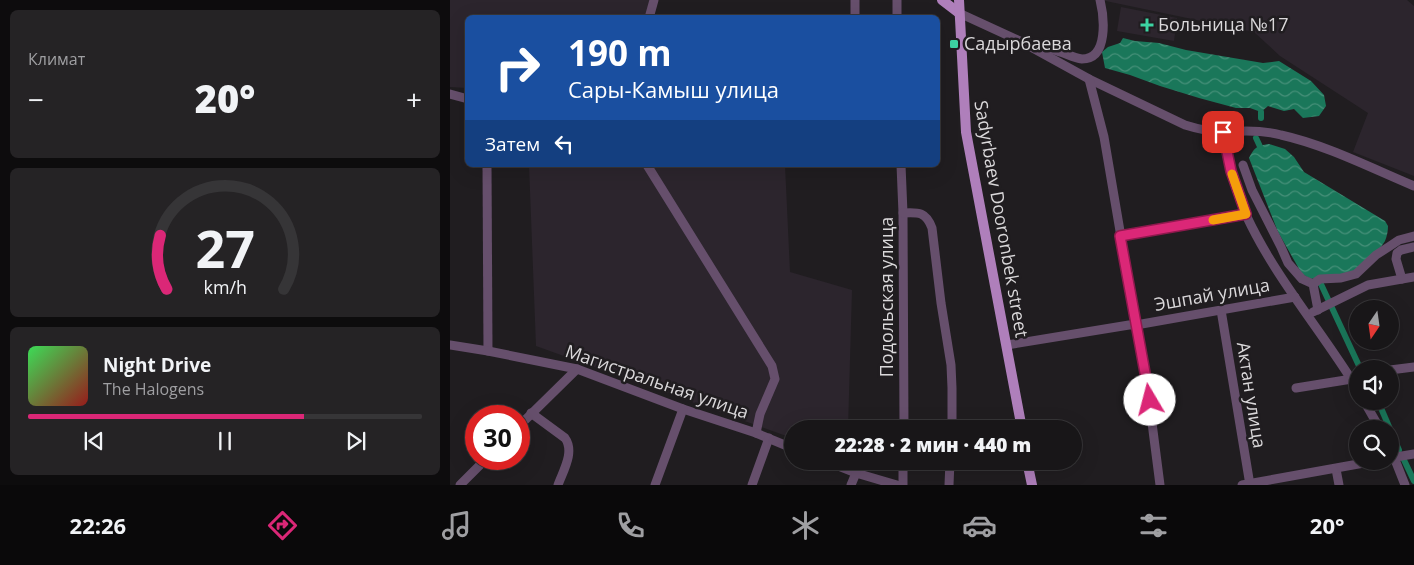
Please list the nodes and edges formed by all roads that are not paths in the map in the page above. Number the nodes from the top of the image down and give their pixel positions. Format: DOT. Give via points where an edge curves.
graph roads {
  1 [pos="654,0"];
  2 [pos="855,0"];
  3 [pos="897,0"];
  4 [pos="942,0"];
  5 [pos="959,0"];
  6 [pos="1100,0"];
  7 [pos="959,13"];
  8 [pos="650,15"];
  9 [pos="855,15"];
  10 [pos="897,15"];
  11 [pos="1020,41"];
  12 [pos="1089,80"];
  13 [pos="450,94"];
  14 [pos="465,98"];
  15 [pos="1223,132"];
  16 [pos="1243,165"];
  17 [pos="487,167"];
  18 [pos="648,167"];
  19 [pos="901,167"];
  20 [pos="1414,186"];
  21 [pos="903,213"];
  22 [pos="1246,214"];
  23 [pos="1120,236"];
  24 [pos="1414,236"];
  25 [pos="1414,247"];
  26 [pos="1414,277"];
  27 [pos="1402,279"];
  28 [pos="1312,284"];
  29 [pos="1295,297"];
  30 [pos="1221,310"];
  31 [pos="1318,310"];
  32 [pos="1307,314"];
  33 [pos="1136,325"];
  34 [pos="450,345"];
  35 [pos="1007,345"];
  36 [pos="488,351"];
  37 [pos="1414,367"];
  38 [pos="577,369"];
  39 [pos="1399,369"];
  40 [pos="1349,371"];
  41 [pos="1349,379"];
  42 [pos="1296,388"];
  43 [pos="683,410"];
  44 [pos="531,413"];
  45 [pos="904,420"];
  46 [pos="952,420"];
  47 [pos="1020,420"];
  48 [pos="756,433"];
  49 [pos="769,438"];
  50 [pos="784,445"];
  51 [pos="1414,454"];
  52 [pos="1399,457"];
  53 [pos="1349,466"];
  54 [pos="1336,469"];
  55 [pos="475,470"];
  56 [pos="848,470"];
  57 [pos="904,470"];
  58 [pos="950,470"];
  59 [pos="1030,470"];
  60 [pos="1398,470"];
  61 [pos="856,473"];
  62 [pos="460,485"];
  63 [pos="558,485"];
  64 [pos="655,485"];
  65 [pos="752,485"];
  66 [pos="851,485"];
  67 [pos="897,485"];
  68 [pos="903,485"];
  69 [pos="949,485"];
  70 [pos="1032,485"];
  71 [pos="1160,485"];
  72 [pos="1247,485"];
  73 [pos="1339,485"];
  74 [pos="1405,485"];
  1 -- 8 [label="street"];
  2 -- 9 [label="street"];
  3 -- 10 [label="street"];
  4 -- 7 [label="main road"];
  5 -- 7 [label="main road, Sadyrbaev Dooronbek street"];
  6 -- 11 [label="street" via="1104,30 1100,45 1088,58 1081,59"];
  7 -- 11 [label="street"];
  7 -- 35 [label="main road, Sadyrbaev Dooronbek street" via="966,132"];
  11 -- 12 [label="street"];
  12 -- 15 [label="street" via="1185,125"];
  12 -- 23 [label="street" via="1104,137"];
  13 -- 14 [label="street"];
  15 -- 20 [label="street" via="1258,132 1293,138"];
  15 -- 22 [label="street" via="1231,171"];
  16 -- 28 [label="street" via="1288,263 1302,279"];
  17 -- 36 [label="street"];
  18 -- 48 [label="street" via="772,366 775,380 760,414"];
  19 -- 21 [label="street, Подольская улица"];
  21 -- 45 [label="street, Подольская улица"];
  21 -- 46 [label="street" via="926,216 932,228 951,365"];
  22 -- 23 [label="street"];
  22 -- 29 [label="street" via="1269,259"];
  23 -- 33 [label="street"];
  24 -- 28 [label="street" via="1399,240 1376,255 1356,274 1320,279"];
  25 -- 27 [label="street" via="1397,253"];
  26 -- 27 [label="street"];
  27 -- 31 [label="street" via="1368,285"];
  28 -- 31 [label="street"];
  29 -- 30 [label="street, Эшпай улица"];
  29 -- 32 [label="street"];
  30 -- 33 [label="street, Эшпай улица"];
  30 -- 72 [label="street, Актан улица"];
  31 -- 32 [label="street"];
  32 -- 40 [label="street"];
  33 -- 35 [label="street, Эшпай улица"];
  33 -- 71 [label="street" via="1148,384"];
  34 -- 36 [label="street, Магистральная улица"];
  35 -- 47 [label="main road, Sadyrbaev Dooronbek street"];
  36 -- 38 [label="street, Магистральная улица"];
  37 -- 39 [label="street"];
  38 -- 43 [label="street, Магистральная улица"];
  38 -- 44 [label="street"];
  41 -- 42 [label="street"];
  43 -- 48 [label="street, Магистральная улица"];
  43 -- 64 [label="street"];
  44 -- 63 [label="street" via="568,443 569,455"];
  48 -- 49 [label="street, Магистральная улица"];
  49 -- 50 [label="street, Магистральная улица"];
  49 -- 65 [label="street"];
  51 -- 52 [label="street"];
  53 -- 54 [label="street"];
  54 -- 72 [label="street"];
  54 -- 73 [label="street"];
  55 -- 62 [label="street"];
  56 -- 61 [label="street"];
  57 -- 68 [label="street"];
  58 -- 69 [label="street"];
  59 -- 70 [label="main road"];
  60 -- 74 [label="street"];
  61 -- 66 [label="street"];
  61 -- 67 [label="street"];
}
